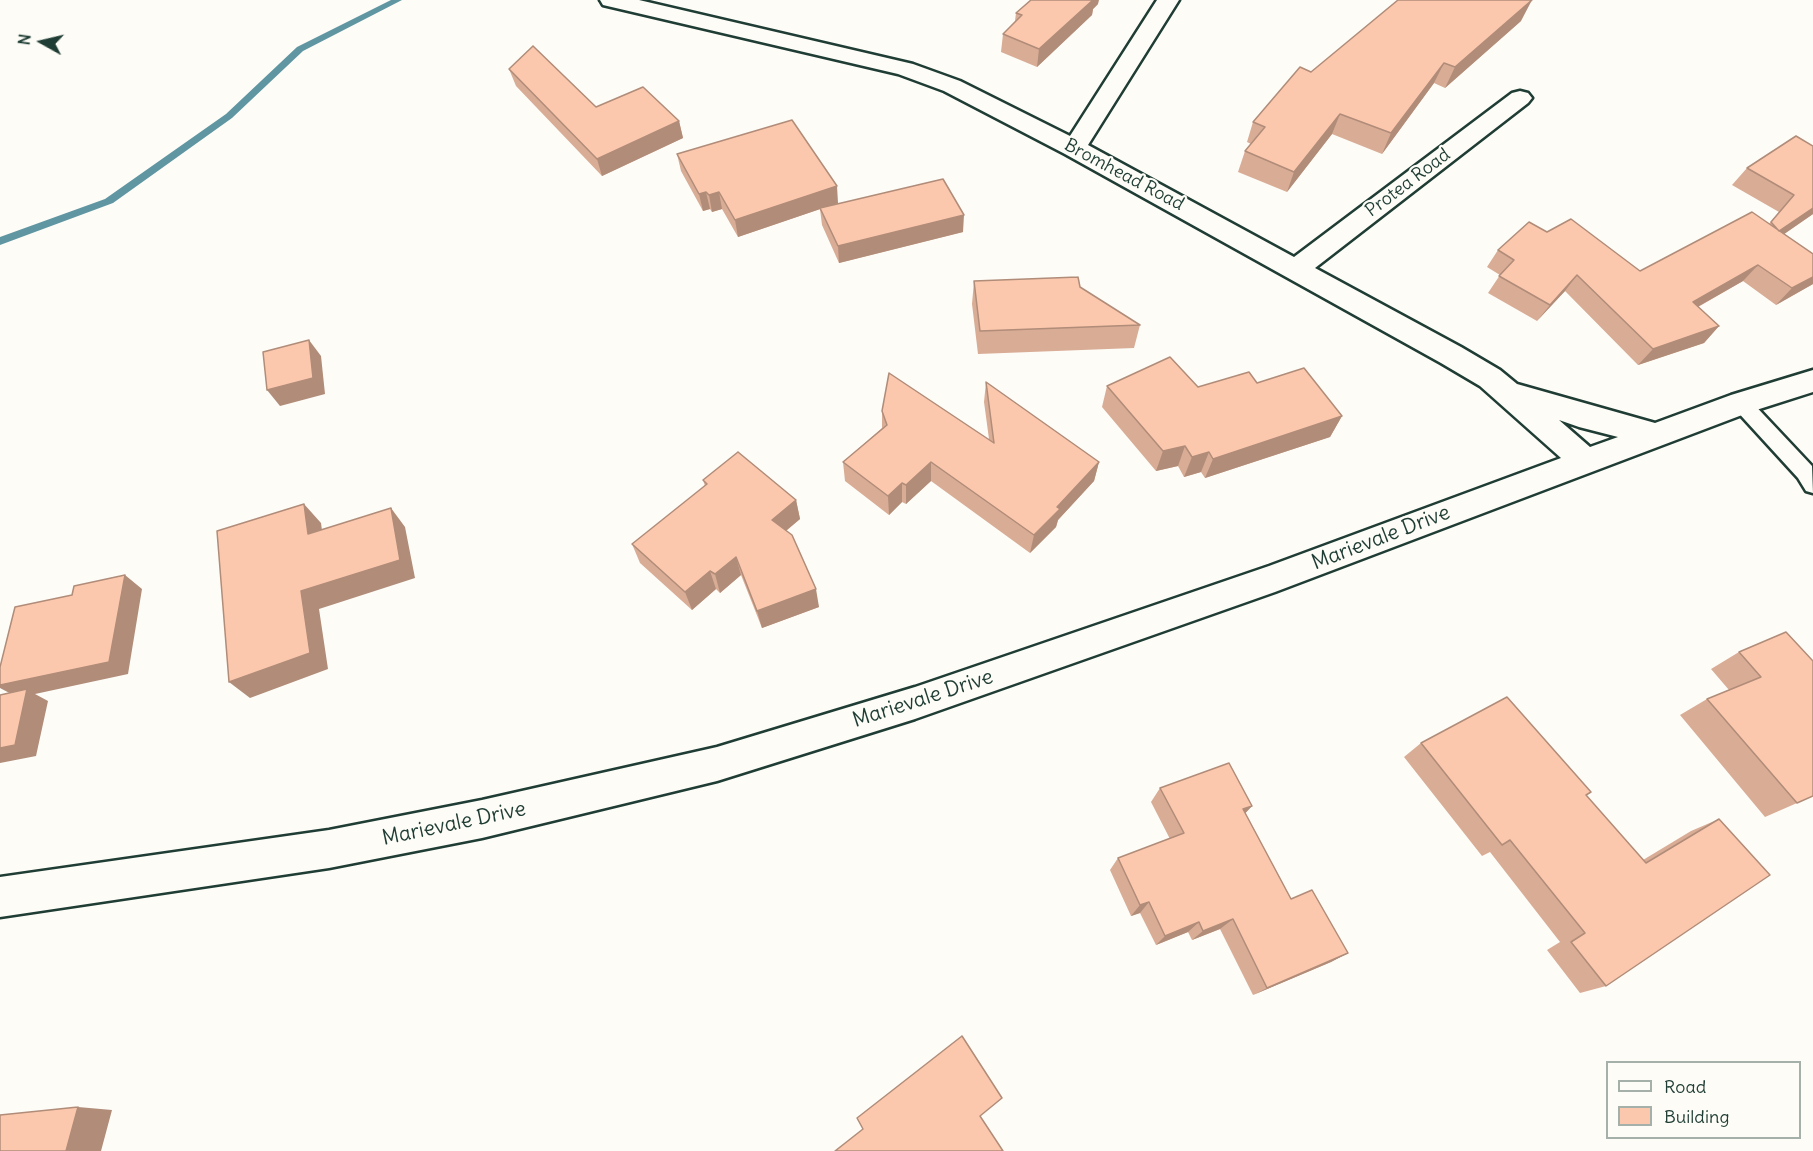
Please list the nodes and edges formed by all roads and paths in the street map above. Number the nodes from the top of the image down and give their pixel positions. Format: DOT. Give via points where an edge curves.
graph roads {
  1 [pos="611,0"];
  2 [pos="1168,0"];
  3 [pos="1520,98"];
  4 [pos="1074,148"];
  5 [pos="1296,269"];
  6 [pos="1813,381"];
  7 [pos="1505,390"];
  8 [pos="1741,403"];
  9 [pos="1656,435"];
  10 [pos="1586,461"];
  11 [pos="1813,485"];
  12 [pos="0,897"];
  1 -- 4 [label="street, Bromhead Road" via="905,69 952,86"];
  2 -- 4 [label="street"];
  3 -- 5 [label="street, Protea Road"];
  4 -- 5 [label="street, Bromhead Road"];
  5 -- 7 [label="street, Bromhead Road" via="1451,355"];
  6 -- 8 [label="street, Marievale Drive"];
  7 -- 9 [label="street"];
  7 -- 10 [label="street, Bromhead Road"];
  8 -- 9 [label="street, Marievale Drive"];
  8 -- 11 [label="lane"];
  9 -- 10 [label="street, Marievale Drive"];
  10 -- 12 [label="street, Marievale Drive" via="1275,578 915,703 717,764 482,819 329,849"];
}
